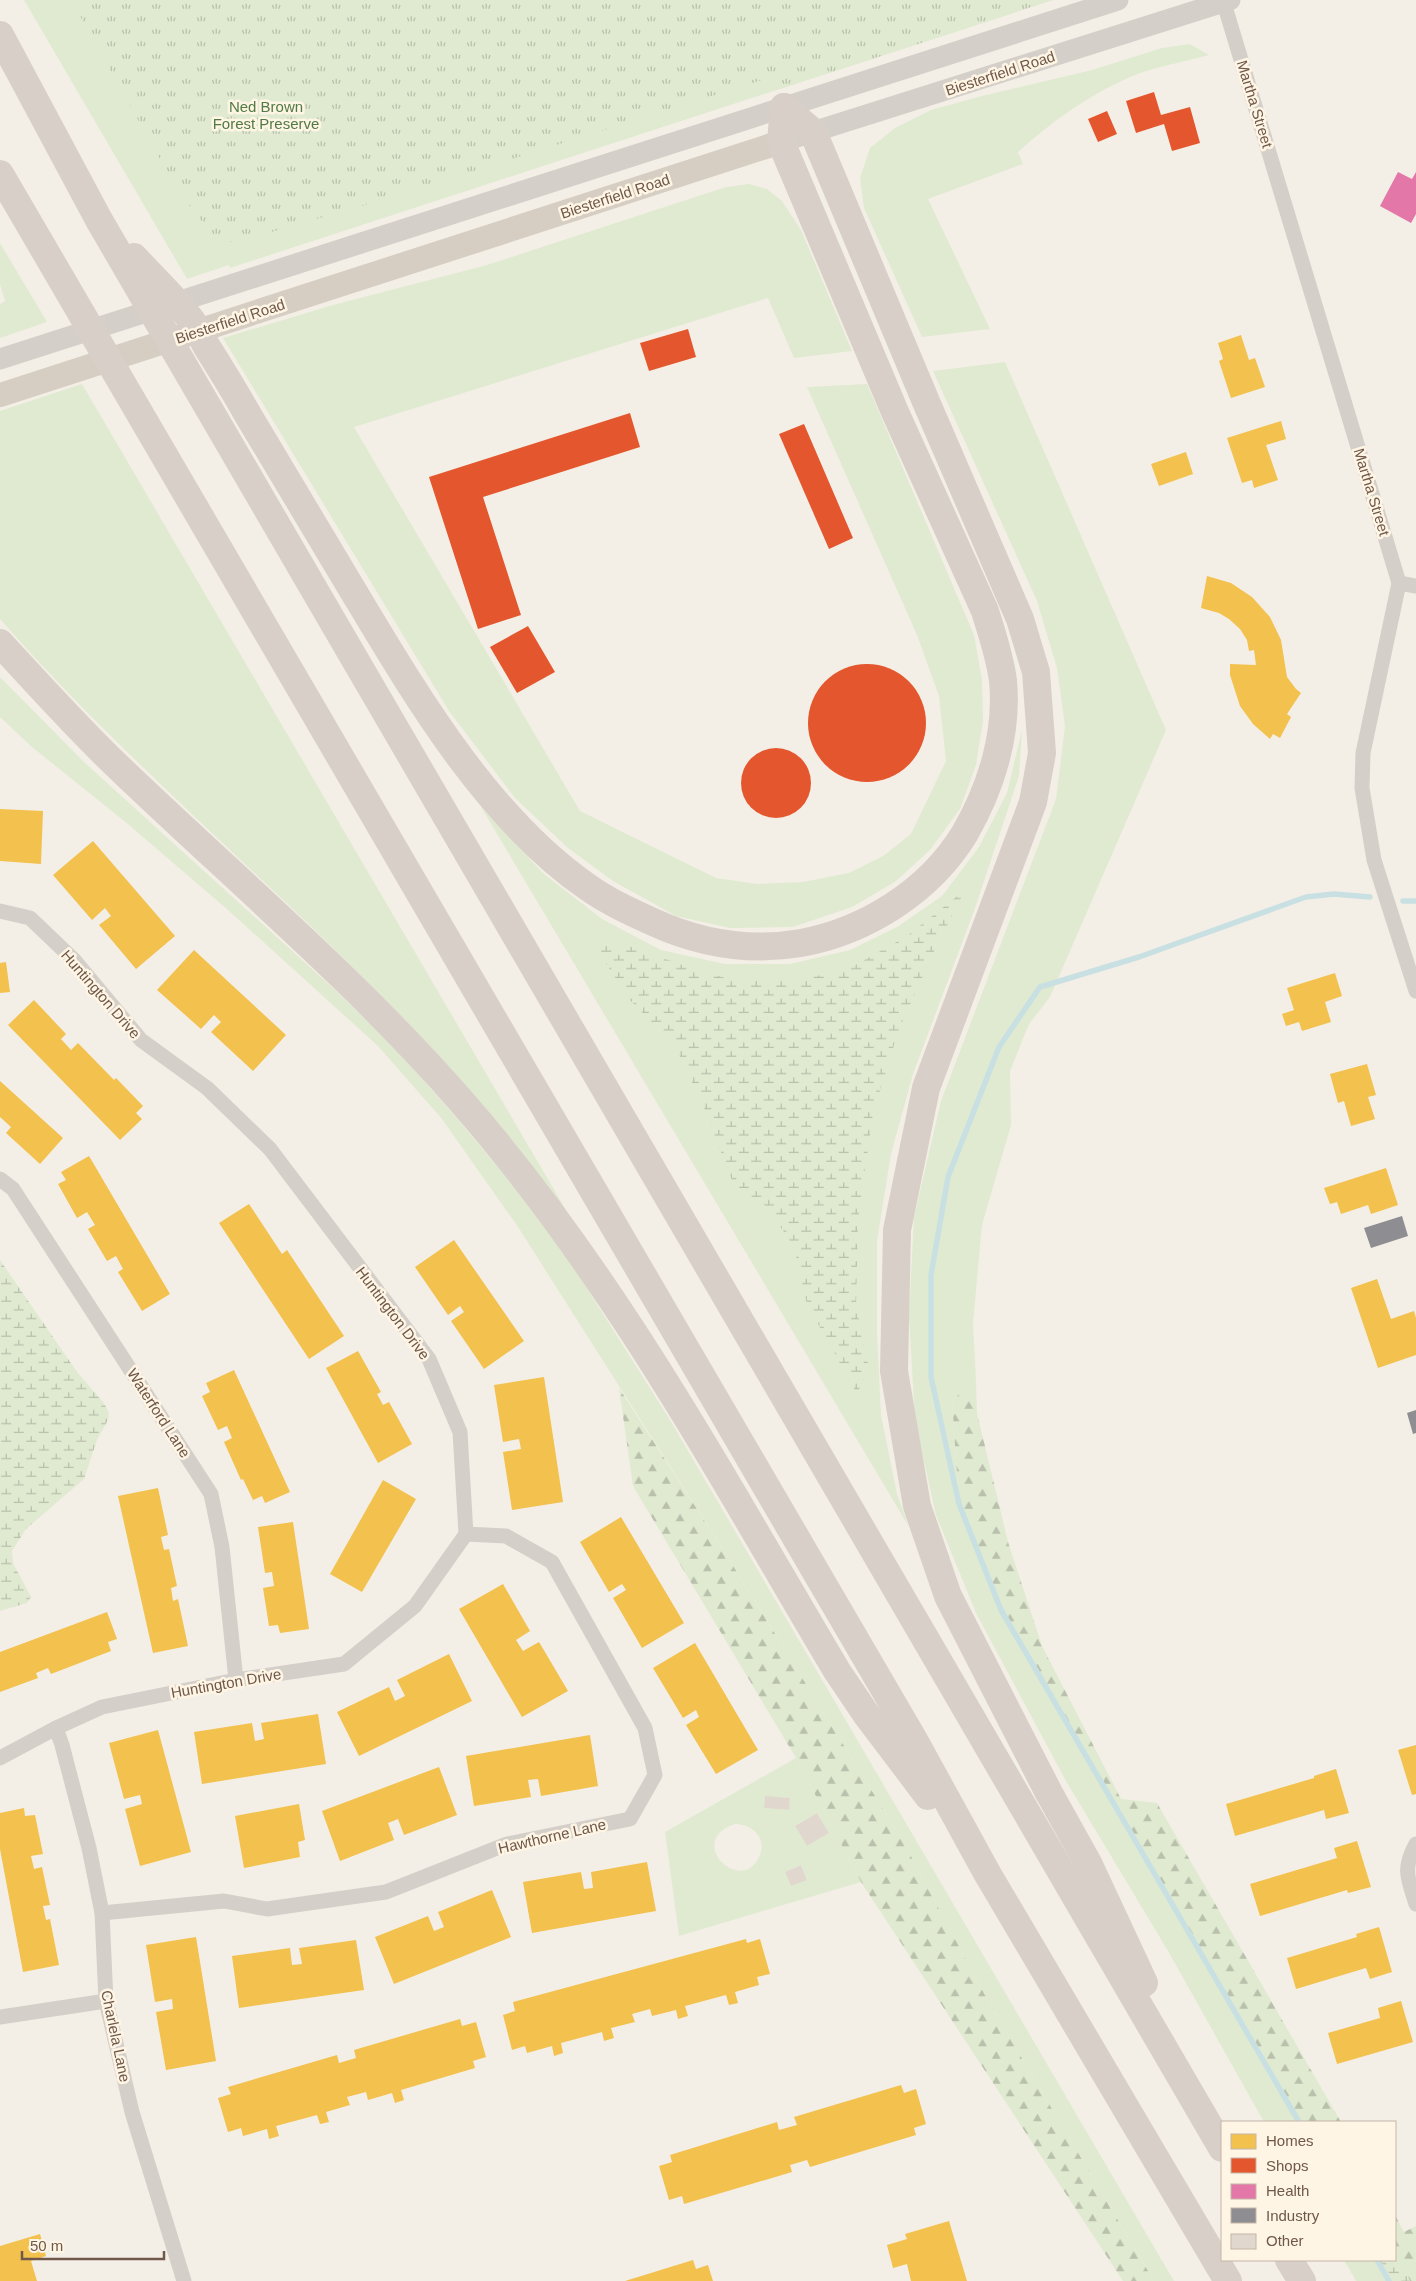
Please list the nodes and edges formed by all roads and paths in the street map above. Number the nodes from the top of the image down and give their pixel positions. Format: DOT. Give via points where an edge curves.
graph roads {
  1 [pos="1118,0"];
  2 [pos="1226,1"];
  3 [pos="0,35"];
  4 [pos="784,107"];
  5 [pos="813,132"];
  6 [pos="782,142"];
  7 [pos="0,174"];
  8 [pos="99,220"];
  9 [pos="2,358"];
  10 [pos="0,395"];
  11 [pos="1399,583"];
  12 [pos="1416,586"];
  13 [pos="0,643"];
  14 [pos="0,910"];
  15 [pos="1416,991"];
  16 [pos="0,1179"];
  17 [pos="466,1534"];
  18 [pos="236,1680"];
  19 [pos="56,1728"];
  20 [pos="0,1758"];
  21 [pos="1416,1844"];
  22 [pos="987,1873"];
  23 [pos="1416,1904"];
  24 [pos="102,1913"];
  25 [pos="106,2001"];
  26 [pos="0,2017"];
  27 [pos="1221,2146"];
  28 [pos="1221,2146"];
  29 [pos="1290,2261"];
  30 [pos="184,2281"];
  31 [pos="1228,2281"];
  32 [pos="1302,2281"];
  1 -- 4 [label="main road"];
  2 -- 5 [label="main road, Biesterfield Road"];
  2 -- 11 [label="street, Martha Street"];
  3 -- 8 [label="highway"];
  4 -- 5 [label="highway"];
  4 -- 6 [label="highway"];
  4 -- 9 [label="main road"];
  5 -- 6 [label="main road, Biesterfield Road"];
  5 -- 27 [label="highway" via="1020,619 1036,672 1042,753 1033,802 926,1088 897,1230 894,1371 917,1506 948,1596 1088,1863"];
  6 -- 8 [label="highway" via="895,412 985,611 996,644 1003,682 1002,730 995,764 981,804 962,837 932,874 900,902 864,923 824,938 777,947 723,946 670,930 621,908 587,887 508,814 469,770 424,706 190,317"];
  6 -- 10 [label="main road, Biesterfield Road"];
  7 -- 22 [label="highway" via="914,1740"];
  8 -- 28 [label="highway"];
  11 -- 12 [label="street"];
  11 -- 15 [label="street, Martha Street" via="1363,753 1362,788 1374,860"];
  13 -- 22 [label="highway" via="109,758 317,952 416,1050 543,1201 647,1354 837,1671"];
  14 -- 17 [label="street, Huntington Drive" via="30,918 75,962 142,1040 207,1088 270,1149 429,1359 460,1432"];
  16 -- 18 [label="street, Waterford Lane" via="13,1189 212,1494 222,1547"];
  17 -- 18 [label="street, Huntington Drive" via="415,1606 344,1664"];
  17 -- 24 [label="street, Hawthorne Lane" via="506,1536 552,1562 645,1728 655,1776 630,1819 507,1844 386,1892 267,1908 224,1901"];
  18 -- 19 [label="street, Huntington Drive" via="102,1707"];
  19 -- 20 [label="street, Huntington Drive"];
  19 -- 24 [label="street, Charlela Lane" via="89,1848"];
  21 -- 23 [label="street" via="1407,1860 1408,1878"];
  22 -- 31 [label="highway"];
  24 -- 25 [label="street, Charlela Lane"];
  25 -- 26 [label="street"];
  25 -- 30 [label="street, Charlela Lane" via="132,2112"];
  29 -- 32 [label="highway"];
}
